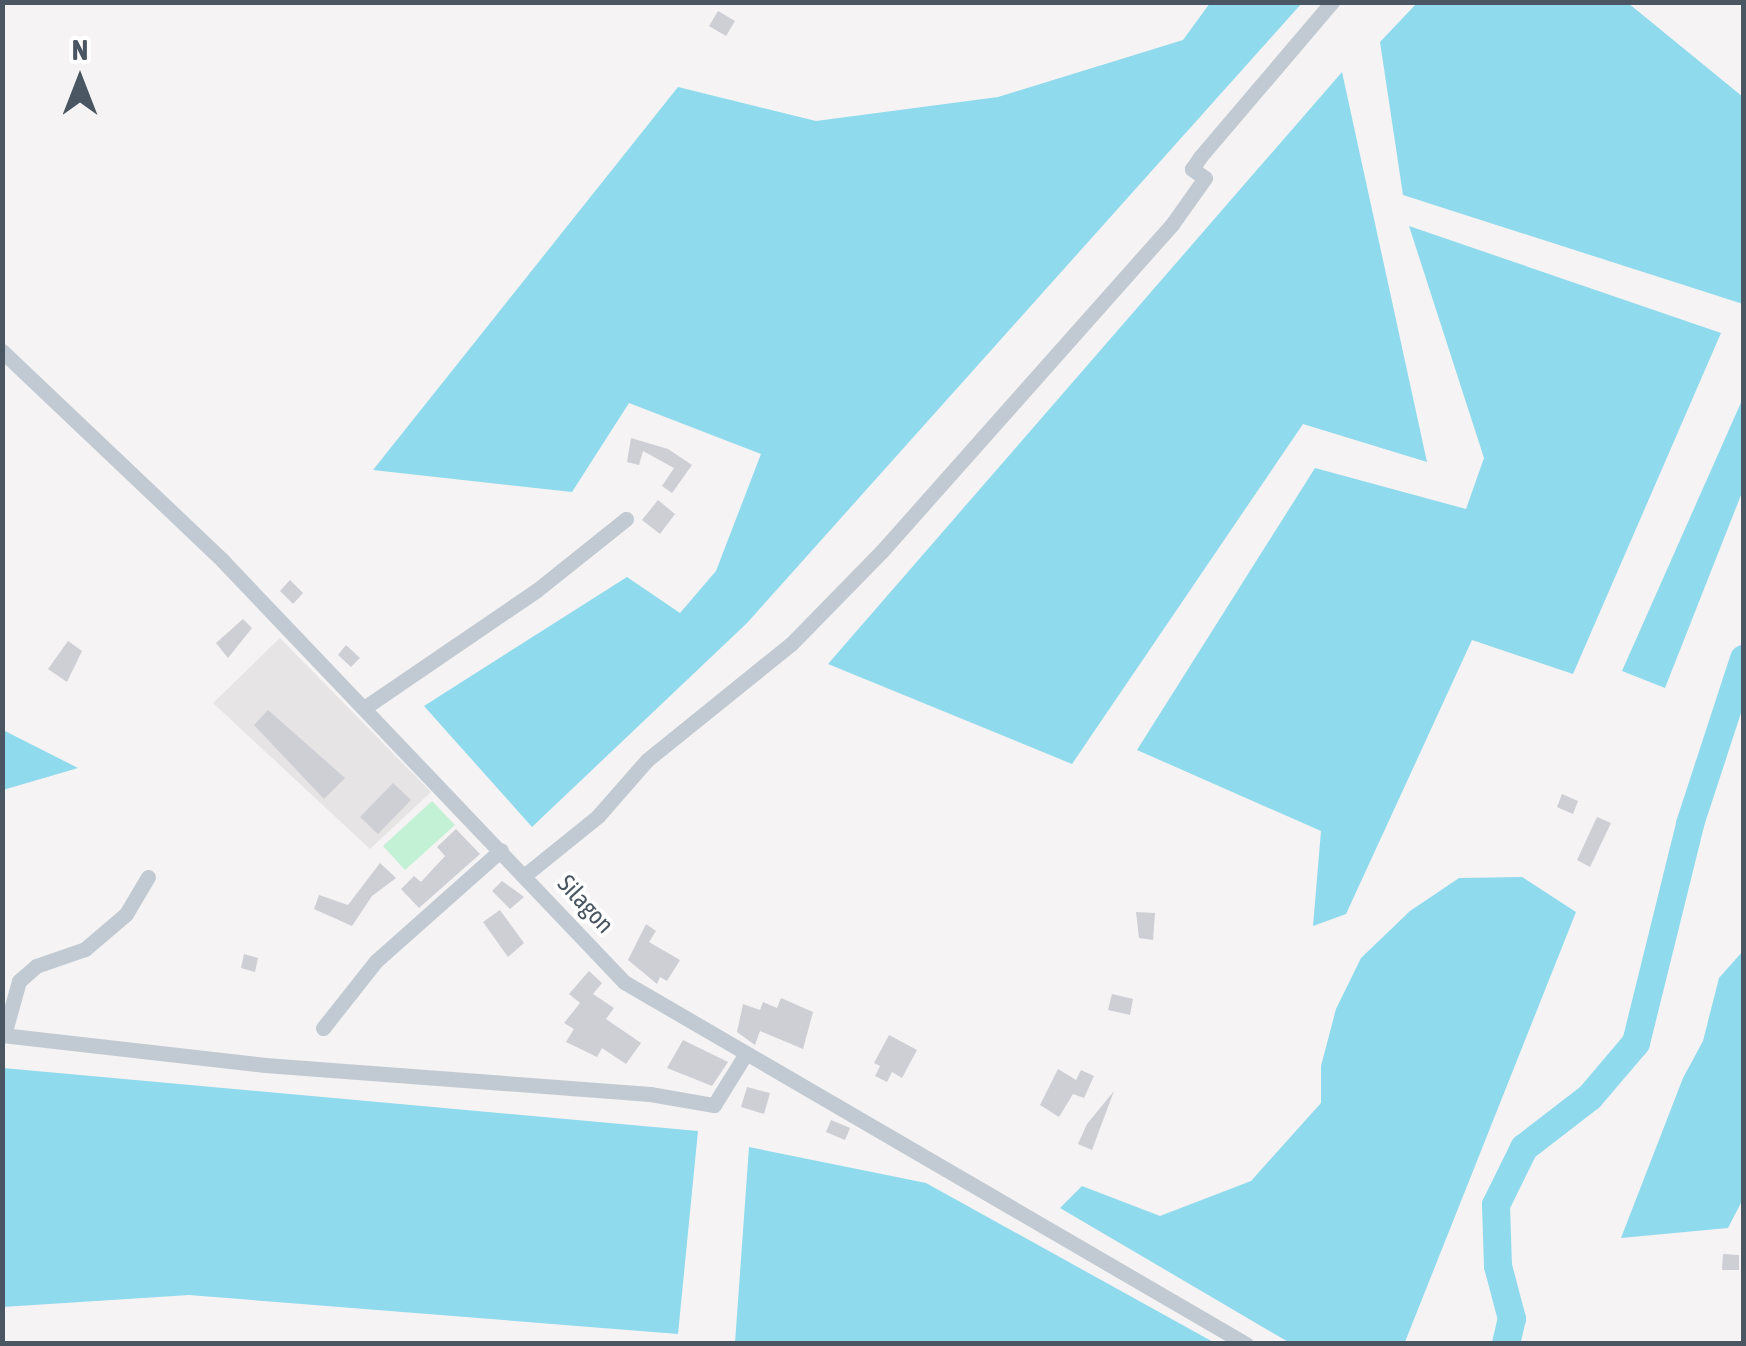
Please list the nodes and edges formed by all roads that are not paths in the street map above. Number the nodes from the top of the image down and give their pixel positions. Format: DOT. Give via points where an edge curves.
graph roads {
  1 [pos="1332,2"];
  2 [pos="2,351"];
  3 [pos="626,519"];
  4 [pos="364,708"];
  5 [pos="501,850"];
  6 [pos="525,875"];
  7 [pos="148,877"];
  8 [pos="323,1028"];
  9 [pos="3,1035"];
  10 [pos="745,1055"];
  11 [pos="1246,1344"];
  1 -- 6 [label="street" via="1200,157 1192,169 1205,178 1173,223 882,550 791,644 647,760 598,816"];
  2 -- 4 [label="street, Silagon" via="223,560"];
  3 -- 4 [label="street" via="537,590"];
  4 -- 5 [label="street, Silagon"];
  5 -- 6 [label="street, Silagon"];
  5 -- 8 [label="street" via="376,961"];
  6 -- 10 [label="street, Silagon" via="624,982"];
  7 -- 9 [label="street" via="126,914 85,948 36,966 19,981"];
  9 -- 10 [label="street" via="714,1105"];
  10 -- 11 [label="street, Silagon"];
}
